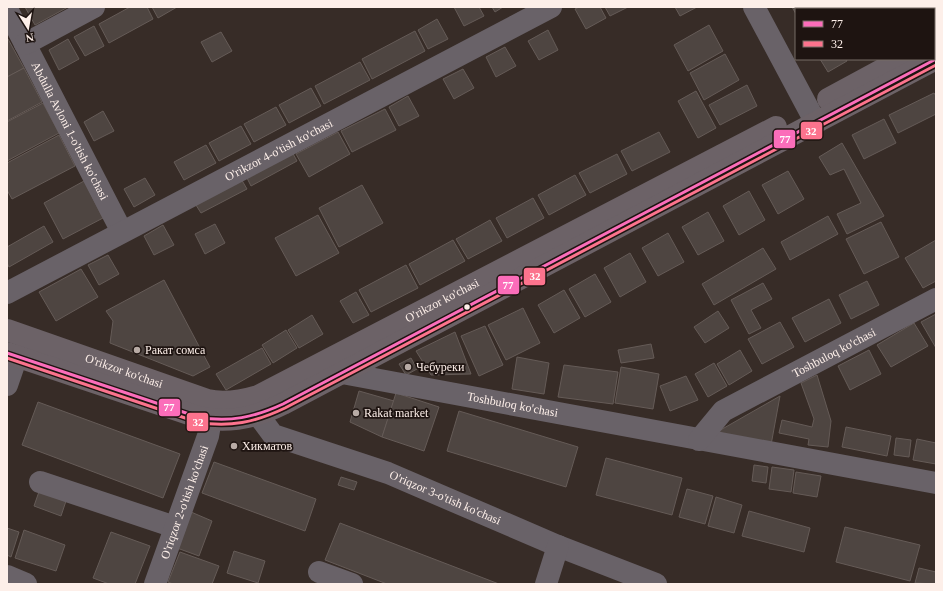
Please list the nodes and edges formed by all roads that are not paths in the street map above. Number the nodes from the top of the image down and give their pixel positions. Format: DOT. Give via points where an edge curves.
graph roads {
  1 [pos="94,7"];
  2 [pos="551,7"];
  3 [pos="754,7"];
  4 [pos="7,9"];
  5 [pos="25,44"];
  6 [pos="900,60"];
  7 [pos="934,60"];
  8 [pos="812,116"];
  9 [pos="122,232"];
  10 [pos="7,293"];
  11 [pos="936,299"];
  12 [pos="7,330"];
  13 [pos="12,354"];
  14 [pos="338,365"];
  15 [pos="7,385"];
  16 [pos="252,408"];
  17 [pos="213,411"];
  18 [pos="699,440"];
  19 [pos="40,482"];
  20 [pos="936,483"];
  21 [pos="175,527"];
  22 [pos="558,546"];
  23 [pos="319,572"];
  24 [pos="7,576"];
  25 [pos="26,584"];
  26 [pos="155,584"];
  27 [pos="352,584"];
  28 [pos="546,584"];
  29 [pos="656,584"];
  1 -- 5 [label="street"];
  2 -- 9 [label="street, O'rikzor 4-o'tish ko'chasi"];
  3 -- 8 [label="street"];
  4 -- 5 [label="street, Abdulla Avloni 1-o'tish ko'chasi"];
  5 -- 9 [label="street, Abdulla Avloni 1-o'tish ko'chasi"];
  6 -- 8 [label="main road, O'rikzor ko'chasi"];
  7 -- 8 [label="main road, O'rikzor ko'chasi"];
  8 -- 14 [label="main road, O'rikzor ko'chasi"];
  9 -- 10 [label="street, O'rikzor 4-o'tish ko'chasi"];
  11 -- 18 [label="street, Toshbuloq ko'chasi" via="722,412"];
  12 -- 17 [label="main road, O'rikzor ko'chasi"];
  13 -- 15 [label="street"];
  13 -- 17 [label="main road, O'rikzor ko'chasi" via="198,417"];
  14 -- 16 [label="main road, O'rikzor ko'chasi" via="283,404"];
  14 -- 18 [label="street, Toshbuloq ko'chasi"];
  16 -- 17 [label="main road, O'rikzor ko'chasi" via="232,420"];
  16 -- 22 [label="street, O'riqzor 3-o'tish ko'chasi" via="273,435 388,473"];
  17 -- 21 [label="street, O'riqzor 2-o'tish ko'chasi" via="208,436"];
  18 -- 20 [label="street, Toshbuloq ko'chasi"];
  19 -- 21 [label="street"];
  21 -- 26 [label="street, O'riqzor 2-o'tish ko'chasi"];
  22 -- 28 [label="street"];
  22 -- 29 [label="street, O'riqzor 3-o'tish ko'chasi"];
  23 -- 27 [label="street"];
  24 -- 25 [label="street"];
}
